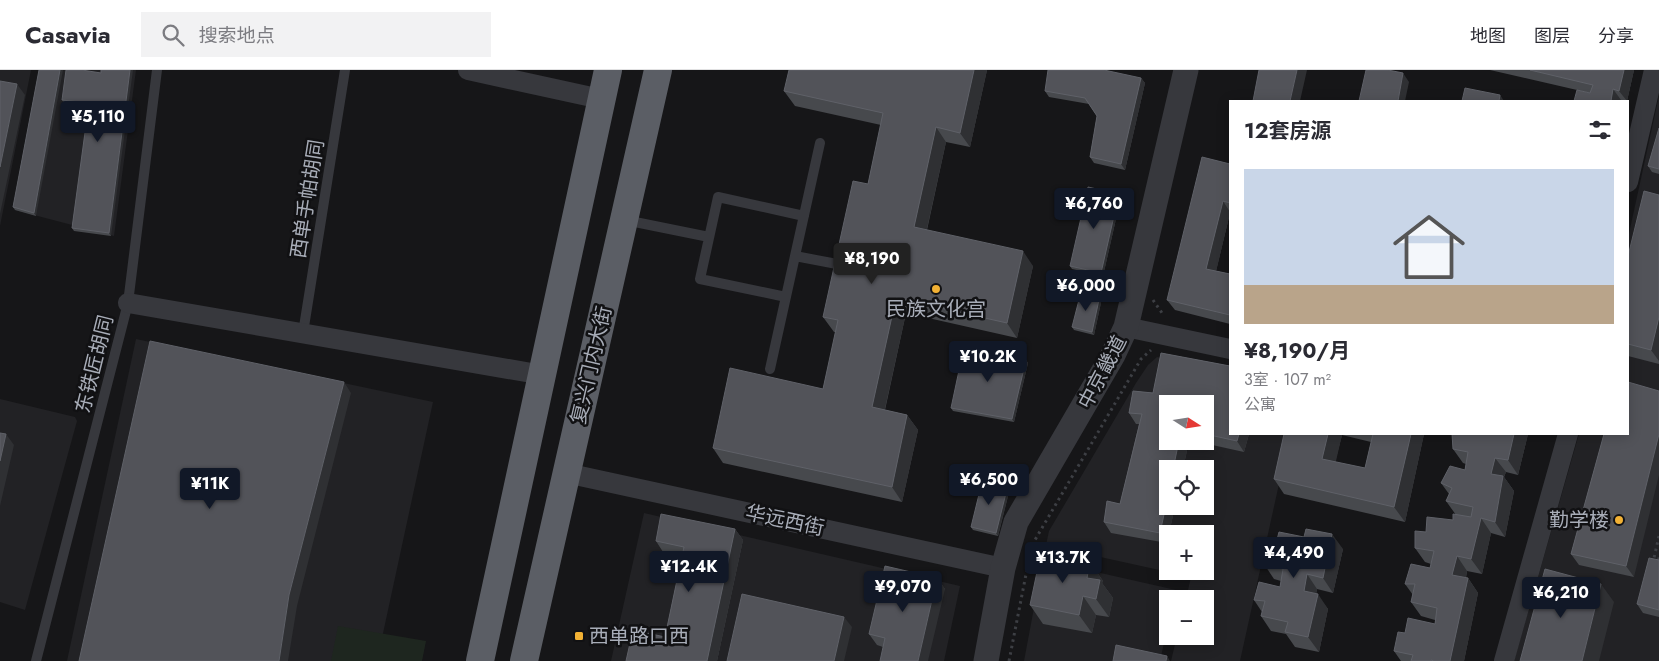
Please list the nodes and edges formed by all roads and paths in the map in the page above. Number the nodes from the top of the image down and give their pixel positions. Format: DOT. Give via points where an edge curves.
graph roads {
  1 [pos="157,70"];
  2 [pos="345,70"];
  3 [pos="468,70"];
  4 [pos="608,70"];
  5 [pos="658,70"];
  6 [pos="1186,70"];
  7 [pos="1654,70"];
  8 [pos="601,99"];
  9 [pos="820,143"];
  10 [pos="1629,178"];
  11 [pos="804,216"];
  12 [pos="624,220"];
  13 [pos="709,237"];
  14 [pos="795,256"];
  15 [pos="837,264"];
  16 [pos="786,297"];
  17 [pos="1152,299"];
  18 [pos="128,303"];
  19 [pos="1162,313"];
  20 [pos="1126,326"];
  21 [pos="303,333"];
  22 [pos="1155,347"];
  23 [pos="1229,349"];
  24 [pos="770,369"];
  25 [pos="543,376"];
  26 [pos="1568,435"];
  27 [pos="566,473"];
  28 [pos="1659,536"];
  29 [pos="1659,559"];
  30 [pos="1003,568"];
  31 [pos="36,661"];
  32 [pos="480,661"];
  33 [pos="524,661"];
  34 [pos="986,661"];
  35 [pos="1009,661"];
  36 [pos="1504,661"];
  1 -- 18 [label="lane, 东铁匠胡同"];
  2 -- 21 [label="lane, 西单手帕胡同"];
  3 -- 8 [label="street"];
  4 -- 8 [label="highway"];
  5 -- 12 [label="highway, 复兴门内大街"];
  6 -- 20 [label="street, 中京畿道"];
  7 -- 10 [label="street"];
  8 -- 25 [label="highway"];
  9 -- 11 [label="lane"];
  11 -- 13 [label="lane" via="718,197"];
  11 -- 14 [label="lane"];
  12 -- 13 [label="lane"];
  12 -- 27 [label="highway, 复兴门内大街"];
  13 -- 16 [label="lane" via="700,279"];
  14 -- 15 [label="lane"];
  14 -- 16 [label="lane"];
  16 -- 24 [label="lane"];
  17 -- 19 [label="path"];
  18 -- 21 [label="street"];
  18 -- 31 [label="lane, 东铁匠胡同"];
  20 -- 23 [label="street"];
  20 -- 30 [label="street, 中京畿道" via="1113,355 1016,522"];
  21 -- 25 [label="street"];
  22 -- 35 [label="path" via="1141,359 1032,546"];
  25 -- 32 [label="highway"];
  26 -- 36 [label="street"];
  27 -- 30 [label="street, 华远西街"];
  27 -- 33 [label="highway, 复兴门内大街"];
  28 -- 29 [label="path" via="1654,558"];
  30 -- 34 [label="street, 中京畿道"];
}
